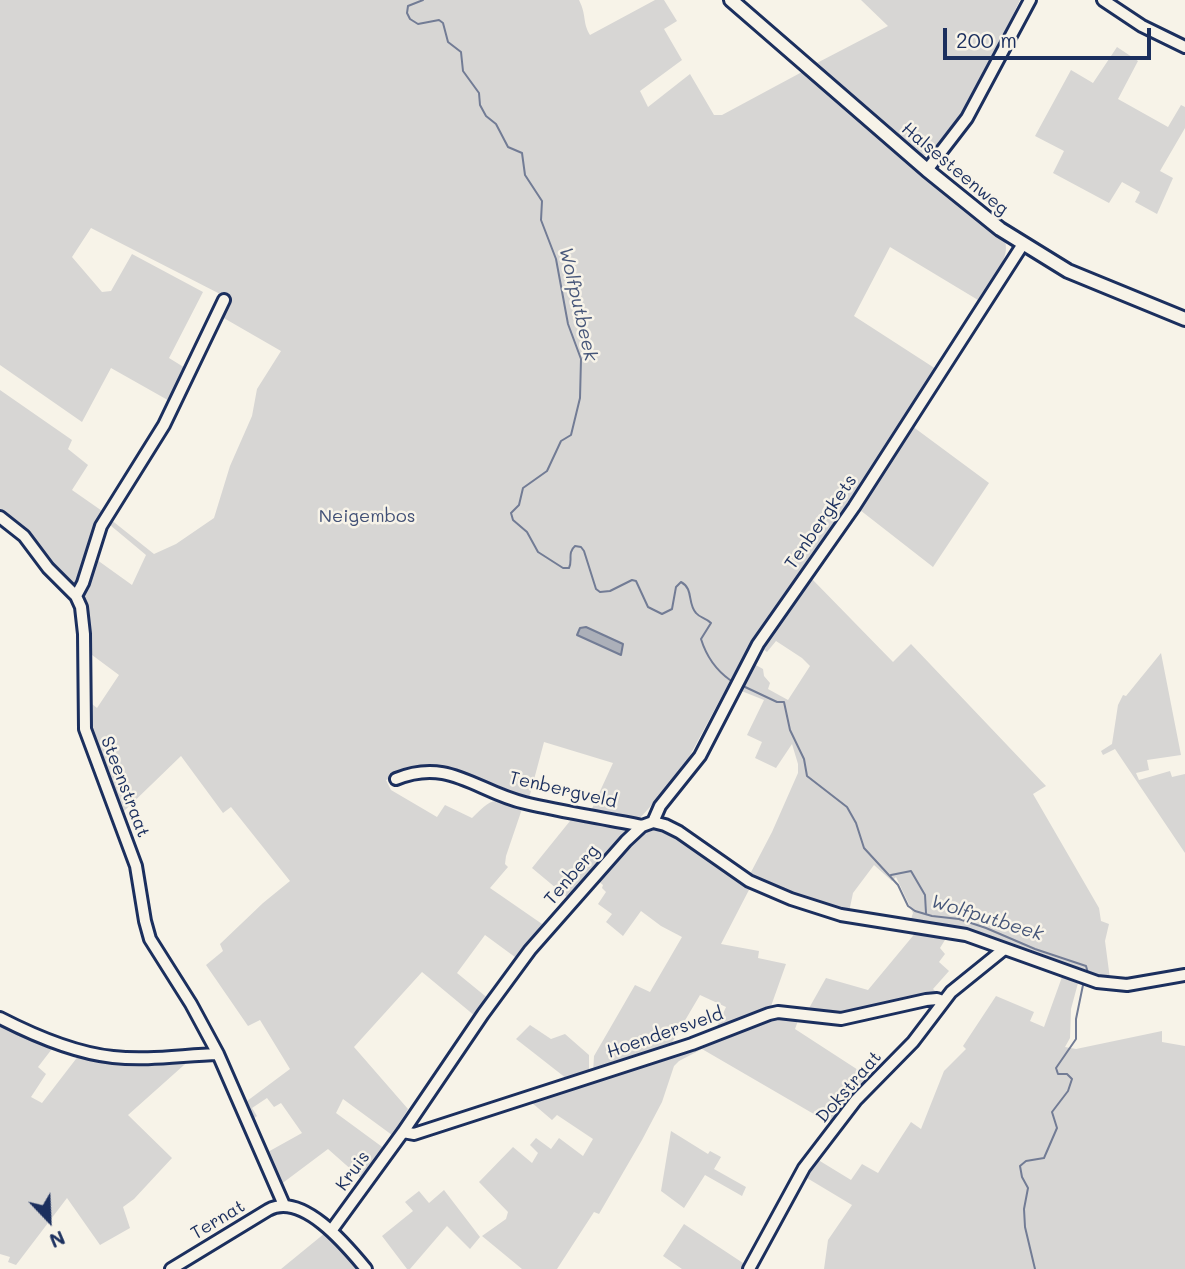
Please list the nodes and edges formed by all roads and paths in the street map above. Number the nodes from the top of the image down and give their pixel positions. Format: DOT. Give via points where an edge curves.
graph roads {
  1 [pos="732,0"];
  2 [pos="1030,0"];
  3 [pos="1103,0"];
  4 [pos="1185,47"];
  5 [pos="927,170"];
  6 [pos="1023,244"];
  7 [pos="224,300"];
  8 [pos="1185,319"];
  9 [pos="0,517"];
  10 [pos="76,596"];
  11 [pos="396,779"];
  12 [pos="648,824"];
  13 [pos="1003,950"];
  14 [pos="1185,975"];
  15 [pos="943,1001"];
  16 [pos="0,1018"];
  17 [pos="218,1054"];
  18 [pos="403,1132"];
  19 [pos="284,1205"];
  20 [pos="331,1231"];
  21 [pos="171,1269"];
  22 [pos="366,1269"];
  23 [pos="748,1269"];
  1 -- 5 [label="main road, Halsesteenweg"];
  2 -- 5 [label="street" via="967,118"];
  3 -- 4 [label="street"];
  5 -- 6 [label="main road, Halsesteenweg"];
  6 -- 8 [label="main road, Halsesteenweg" via="1068,271"];
  6 -- 12 [label="street, Tenbergkets" via="855,507 758,644 700,757"];
  7 -- 10 [label="street" via="160,433 101,526"];
  9 -- 10 [label="street" via="24,536"];
  10 -- 17 [label="street, Steenstraat" via="84,634 85,729 136,866 150,939"];
  11 -- 12 [label="street, Tenbergveld" via="422,771 454,775 509,799"];
  12 -- 13 [label="street" via="679,832 749,881 791,899 841,915 966,935"];
  12 -- 18 [label="street, Tenberg" via="626,841 530,950"];
  13 -- 14 [label="street" via="1111,985"];
  13 -- 15 [label="street, Dokstraat"];
  15 -- 18 [label="street, Hoendersveld" via="926,1000 841,1020 769,1014 692,1044 440,1126 414,1134"];
  15 -- 23 [label="street, Dokstraat" via="913,1042 856,1100 804,1168"];
  16 -- 17 [label="street" via="86,1053 139,1058"];
  17 -- 19 [label="street, Steenstraat"];
  18 -- 20 [label="street, Kruis"];
  19 -- 20 [label="street"];
  19 -- 21 [label="street, Ternat" via="268,1210"];
  20 -- 22 [label="street"];
}
